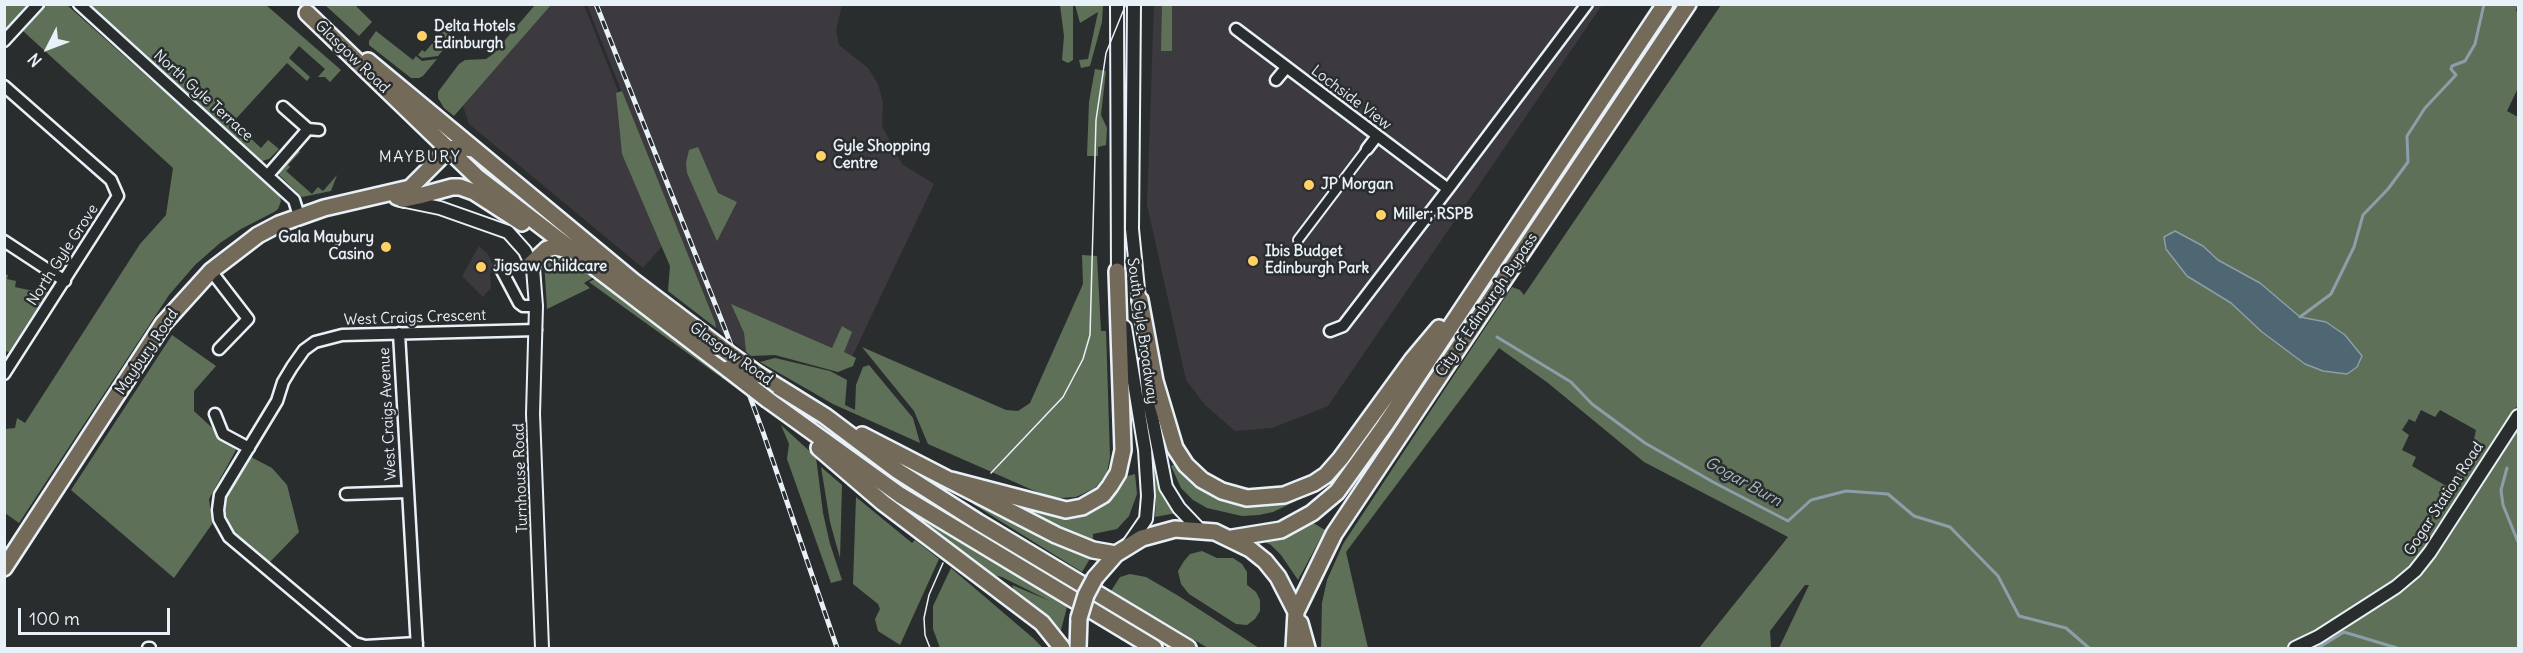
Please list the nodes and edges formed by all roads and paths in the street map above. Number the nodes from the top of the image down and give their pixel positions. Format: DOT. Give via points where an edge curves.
graph roads {
  1 [pos="39,4"];
  2 [pos="79,4"];
  3 [pos="1117,4"];
  4 [pos="1136,4"];
  5 [pos="1587,4"];
  6 [pos="1665,4"];
  7 [pos="1688,4"];
  8 [pos="302,9"];
  9 [pos="1236,30"];
  10 [pos="4,41"];
  11 [pos="1286,68"];
  12 [pos="1276,80"];
  13 [pos="4,86"];
  14 [pos="284,106"];
  15 [pos="1377,136"];
  16 [pos="1366,149"];
  17 [pos="459,151"];
  18 [pos="268,175"];
  19 [pos="421,176"];
  20 [pos="1448,189"];
  21 [pos="438,191"];
  22 [pos="389,195"];
  23 [pos="440,208"];
  24 [pos="299,216"];
  25 [pos="550,234"];
  26 [pos="1298,240"];
  27 [pos="4,241"];
  28 [pos="574,253"];
  29 [pos="531,264"];
  30 [pos="501,269"];
  31 [pos="210,271"];
  32 [pos="1117,271"];
  33 [pos="1486,272"];
  34 [pos="65,281"];
  35 [pos="1140,300"];
  36 [pos="536,306"];
  37 [pos="536,330"];
  38 [pos="1330,331"];
  39 [pos="399,333"];
  40 [pos="219,350"];
  41 [pos="4,374"];
  42 [pos="775,405"];
  43 [pos="215,414"];
  44 [pos="825,416"];
  45 [pos="2518,416"];
  46 [pos="249,448"];
  47 [pos="951,480"];
  48 [pos="408,492"];
  49 [pos="346,494"];
  50 [pos="1199,529"];
  51 [pos="1232,538"];
  52 [pos="1122,550"];
  53 [pos="4,568"];
  54 [pos="1296,613"];
  55 [pos="417,646"];
  56 [pos="542,648"];
  57 [pos="1062,648"];
  58 [pos="1078,648"];
  59 [pos="1154,648"];
  60 [pos="1188,648"];
  61 [pos="1294,648"];
  62 [pos="1307,648"];
  63 [pos="2295,648"];
  1 -- 10 [label="street"];
  2 -- 18 [label="street, North Gyle Terrace"];
  3 -- 32 [label="street, South Gyle Broadway"];
  4 -- 35 [label="street, South Gyle Broadway" via="1132,230"];
  5 -- 20 [label="street"];
  6 -- 33 [label="main road, City of Edinburgh Bypass"];
  7 -- 54 [label="main road, City of Edinburgh Bypass" via="1334,534"];
  8 -- 17 [label="main road, Glasgow Road"];
  8 -- 17 [label="main road, Glasgow Road" via="452,131"];
  9 -- 11 [label="street, Lochside View"];
  11 -- 12 [label="street"];
  11 -- 15 [label="street, Lochside View"];
  13 -- 34 [label="street, North Gyle Grove" via="111,180 117,190 116,202"];
  14 -- 18 [label="street" via="314,130"];
  15 -- 16 [label="street"];
  15 -- 20 [label="street, Lochside View"];
  16 -- 26 [label="street"];
  17 -- 19 [label="main road, Maybury Road"];
  17 -- 21 [label="main road" via="456,170"];
  17 -- 25 [label="main road, Glasgow Road"];
  17 -- 44 [label="main road, Glasgow Road, bridge" via="720,347"];
  18 -- 24 [label="street, North Gyle Terrace" via="294,200"];
  19 -- 21 [label="street"];
  19 -- 22 [label="main road, Maybury Road" via="410,188"];
  20 -- 38 [label="street" via="1343,326"];
  21 -- 22 [label="main road" via="405,199"];
  21 -- 23 [label="street"];
  21 -- 25 [label="main road" via="460,187 474,192 535,231"];
  22 -- 23 [label="street, Turnhouse Road"];
  22 -- 24 [label="main road, Maybury Road"];
  23 -- 29 [label="street, Turnhouse Road" via="508,232"];
  24 -- 31 [label="main road, Maybury Road" via="258,235"];
  25 -- 28 [label="main road, Glasgow Road"];
  27 -- 34 [label="street"];
  28 -- 29 [label="main road" via="555,247 541,253"];
  28 -- 42 [label="main road, Glasgow Road, bridge"];
  29 -- 36 [label="street, Turnhouse Road"];
  30 -- 36 [label="street" via="519,303"];
  31 -- 40 [label="street" via="248,319"];
  31 -- 53 [label="main road, Maybury Road" via="163,324"];
  32 -- 47 [label="main road" via="1124,450 1118,473 1103,495 1082,507 1066,510"];
  32 -- 52 [label="street, South Gyle Broadway" via="1147,478 1146,519"];
  33 -- 35 [label="main road" via="1413,359 1335,467 1299,491 1273,498 1246,498 1222,491 1202,480 1181,458 1155,381"];
  33 -- 51 [label="main road, City of Edinburgh Bypass" via="1337,492 1312,513 1281,530"];
  34 -- 41 [label="street, North Gyle Grove"];
  35 -- 50 [label="street, South Gyle Broadway" via="1149,401 1160,466 1171,498"];
  36 -- 37 [label="street, Turnhouse Road"];
  37 -- 39 [label="street, West Craigs Crescent"];
  37 -- 56 [label="street, Turnhouse Road" via="533,414"];
  39 -- 46 [label="street, West Craigs Crescent" via="327,337 304,350"];
  39 -- 48 [label="street, West Craigs Avenue"];
  42 -- 57 [label="main road" via="882,502 1042,623"];
  42 -- 59 [label="main road, Glasgow Road" via="900,495"];
  43 -- 46 [label="street" via="223,434"];
  44 -- 47 [label="main road"];
  44 -- 60 [label="main road, Glasgow Road" via="898,471 968,516"];
  45 -- 63 [label="street, Gogar Station Road" via="2415,571 2396,587"];
  46 -- 55 [label="street, West Craigs Crescent" via="224,486 219,501 219,519 229,537 355,643"];
  47 -- 52 [label="main road" via="1089,549"];
  48 -- 49 [label="street, West Craigs Avenue"];
  48 -- 55 [label="street, West Craigs Avenue"];
  50 -- 51 [label="main road"];
  50 -- 52 [label="main road" via="1158,532"];
  51 -- 54 [label="main road" via="1265,561"];
  52 -- 58 [label="main road, bridge" via="1095,578 1086,595 1079,618"];
  54 -- 61 [label="main road"];
  54 -- 62 [label="main road"];
}
